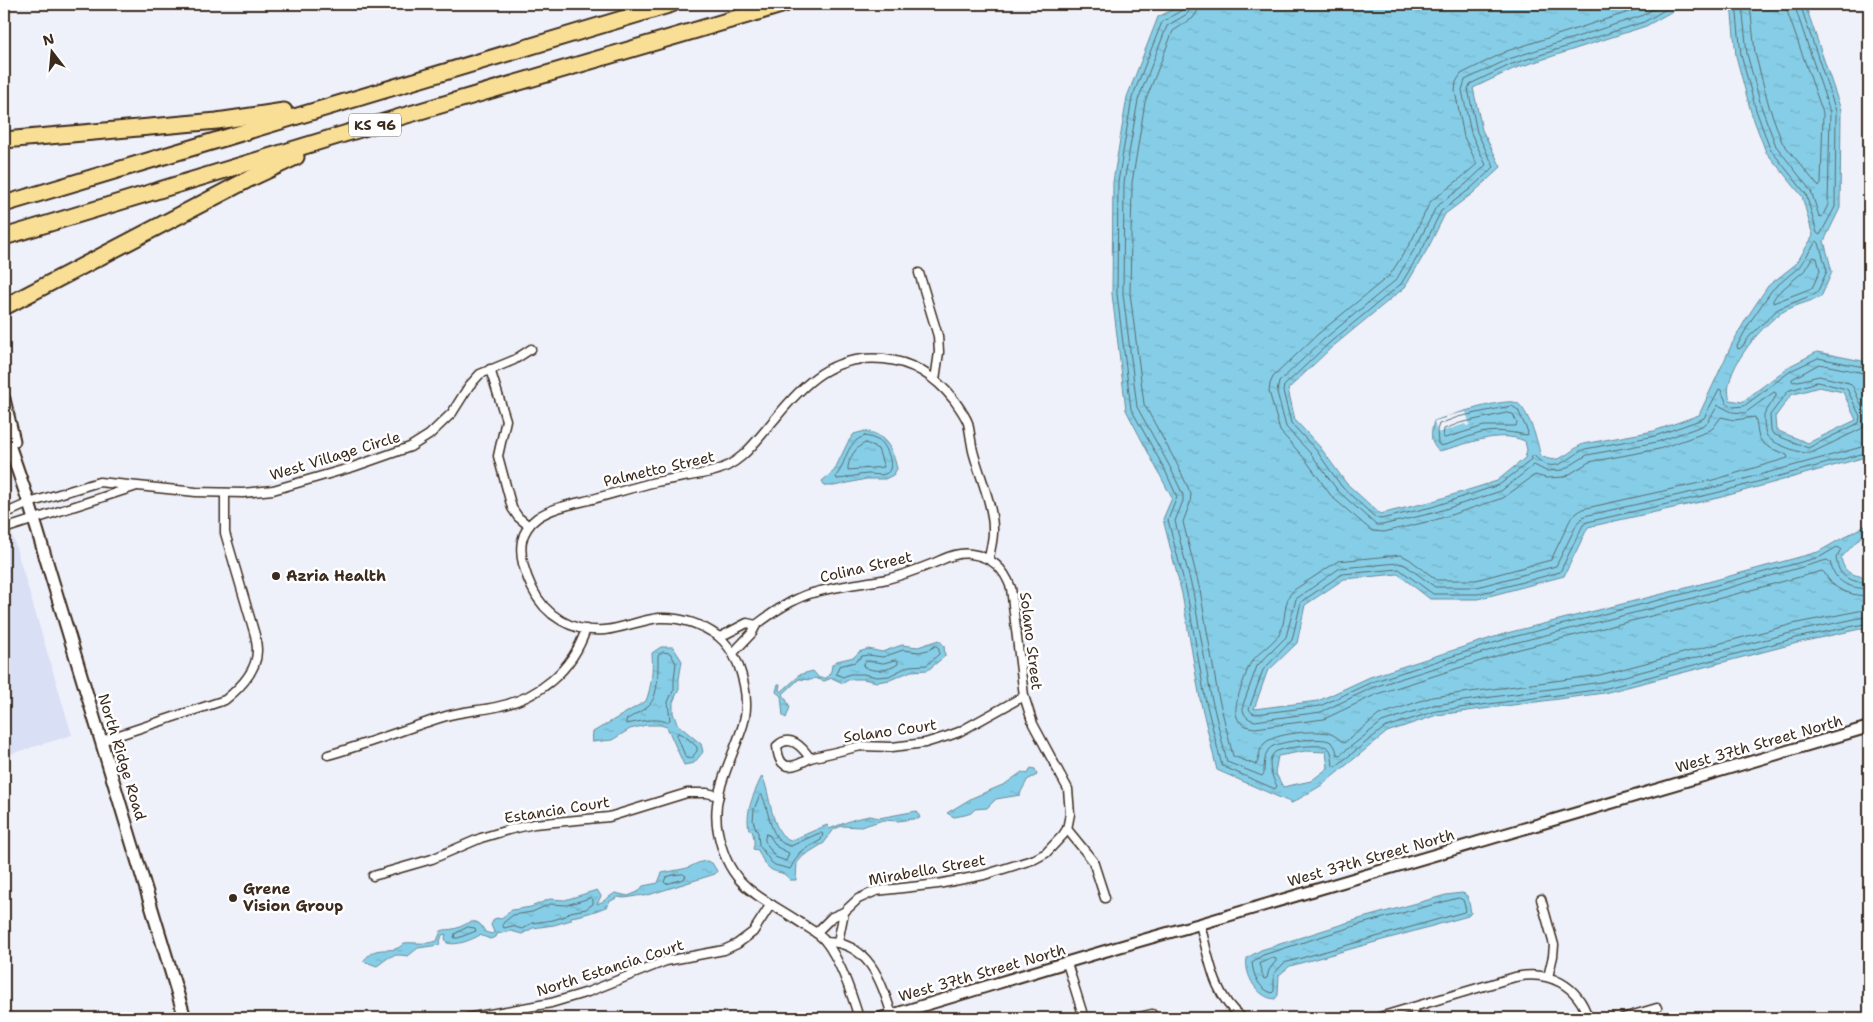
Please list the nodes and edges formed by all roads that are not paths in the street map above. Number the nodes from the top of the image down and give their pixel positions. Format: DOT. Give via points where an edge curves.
graph roads {
  1 [pos="672,4"];
  2 [pos="785,4"];
  3 [pos="427,77"];
  4 [pos="400,117"];
  5 [pos="4,140"];
  6 [pos="4,204"];
  7 [pos="4,237"];
  8 [pos="919,272"];
  9 [pos="4,307"];
  10 [pos="531,349"];
  11 [pos="490,369"];
  12 [pos="935,380"];
  13 [pos="4,398"];
  14 [pos="4,430"];
  15 [pos="138,486"];
  16 [pos="225,493"];
  17 [pos="29,503"];
  18 [pos="4,514"];
  19 [pos="35,520"];
  20 [pos="529,526"];
  21 [pos="4,529"];
  22 [pos="989,559"];
  23 [pos="756,625"];
  24 [pos="586,629"];
  25 [pos="720,637"];
  26 [pos="733,653"];
  27 [pos="1024,696"];
  28 [pos="1869,727"];
  29 [pos="101,741"];
  30 [pos="328,754"];
  31 [pos="810,758"];
  32 [pos="719,796"];
  33 [pos="1067,829"];
  34 [pos="372,876"];
  35 [pos="1105,898"];
  36 [pos="1541,899"];
  37 [pos="771,904"];
  38 [pos="844,912"];
  39 [pos="1200,924"];
  40 [pos="816,933"];
  41 [pos="826,942"];
  42 [pos="838,942"];
  43 [pos="1067,964"];
  44 [pos="1548,977"];
  45 [pos="1413,1008"];
  46 [pos="1657,1008"];
  47 [pos="1152,1014"];
  48 [pos="892,1015"];
  49 [pos="185,1018"];
  50 [pos="467,1018"];
  51 [pos="859,1018"];
  52 [pos="881,1018"];
  53 [pos="1084,1018"];
  54 [pos="1135,1018"];
  55 [pos="1242,1018"];
  56 [pos="1376,1018"];
  57 [pos="1417,1018"];
  58 [pos="1588,1018"];
  59 [pos="1622,1018"];
  1 -- 3 [label="highway, KS 96"];
  2 -- 4 [label="highway, KS 96"];
  3 -- 5 [label="highway" via="252,117"];
  3 -- 6 [label="highway, KS 96"];
  4 -- 7 [label="highway, KS 96"];
  4 -- 9 [label="highway" via="272,168"];
  8 -- 12 [label="street" via="938,336"];
  10 -- 11 [label="street, West Village Circle"];
  11 -- 16 [label="street, West Village Circle" via="469,386 438,428 410,447 273,490"];
  11 -- 20 [label="street" via="506,420 498,456 512,508"];
  12 -- 20 [label="street, Palmetto Street" via="920,369 892,360 863,359 833,367 806,384 750,450 731,466 567,506 541,515"];
  12 -- 22 [label="street" via="967,420 992,516"];
  13 -- 17 [label="main road, North Ridge Road"];
  14 -- 17 [label="main road, North Ridge Road"];
  15 -- 16 [label="street, West Village Circle"];
  15 -- 17 [label="street, West Village Circle" via="99,482"];
  15 -- 19 [label="street, West Village Circle"];
  16 -- 29 [label="street" via="225,534 255,635 257,651 253,669 225,700"];
  17 -- 18 [label="street, West Village Circle"];
  17 -- 19 [label="main road, North Ridge Road"];
  19 -- 21 [label="street, West Village Circle"];
  19 -- 29 [label="main road, North Ridge Road"];
  20 -- 24 [label="street" via="521,546 522,562 534,592 544,608 556,618 570,626"];
  22 -- 23 [label="street, Colina Street" via="956,554 887,579 809,594 780,607"];
  22 -- 27 [label="street, Solano Street" via="1002,569 1011,588"];
  23 -- 25 [label="street, Colina Street" via="747,622"];
  23 -- 26 [label="street, Colina Street"];
  24 -- 25 [label="street" via="605,630 659,618 684,619"];
  24 -- 30 [label="street" via="564,669 541,689 515,702 449,715"];
  25 -- 26 [label="street"];
  26 -- 32 [label="street" via="743,684 745,713"];
  27 -- 31 [label="street, Solano Court" via="959,732 925,743 861,746"];
  27 -- 33 [label="street, Solano Street" via="1033,724 1068,789 1070,814"];
  28 -- 39 [label="street, West 37th Street North"];
  29 -- 49 [label="main road, North Ridge Road"];
  32 -- 34 [label="street, Estancia Court" via="687,793 609,817 534,824 481,838 425,861"];
  32 -- 37 [label="street" via="717,825 724,856 737,879"];
  33 -- 35 [label="street" via="1093,862"];
  33 -- 38 [label="street, Mirabella Street" via="1046,853 1035,859 960,880 876,891 858,899"];
  36 -- 44 [label="street" via="1554,946"];
  37 -- 40 [label="street"];
  37 -- 50 [label="street, North Estancia Court" via="753,932 724,950 666,962 551,1003"];
  38 -- 40 [label="street, Mirabella Street" via="832,917"];
  38 -- 42 [label="street"];
  39 -- 43 [label="street, West 37th Street North"];
  39 -- 55 [label="street" via="1217,985 1226,1002"];
  40 -- 41 [label="street"];
  41 -- 42 [label="street"];
  41 -- 51 [label="street" via="848,986"];
  42 -- 48 [label="street" via="869,962 882,983"];
  43 -- 48 [label="street, West 37th Street North"];
  43 -- 53 [label="street"];
  44 -- 45 [label="street" via="1516,977"];
  44 -- 58 [label="street" via="1574,992"];
  45 -- 56 [label="street"];
  45 -- 57 [label="street"];
  46 -- 59 [label="street"];
  47 -- 54 [label="street"];
  48 -- 52 [label="street, West 37th Street North"];
}
